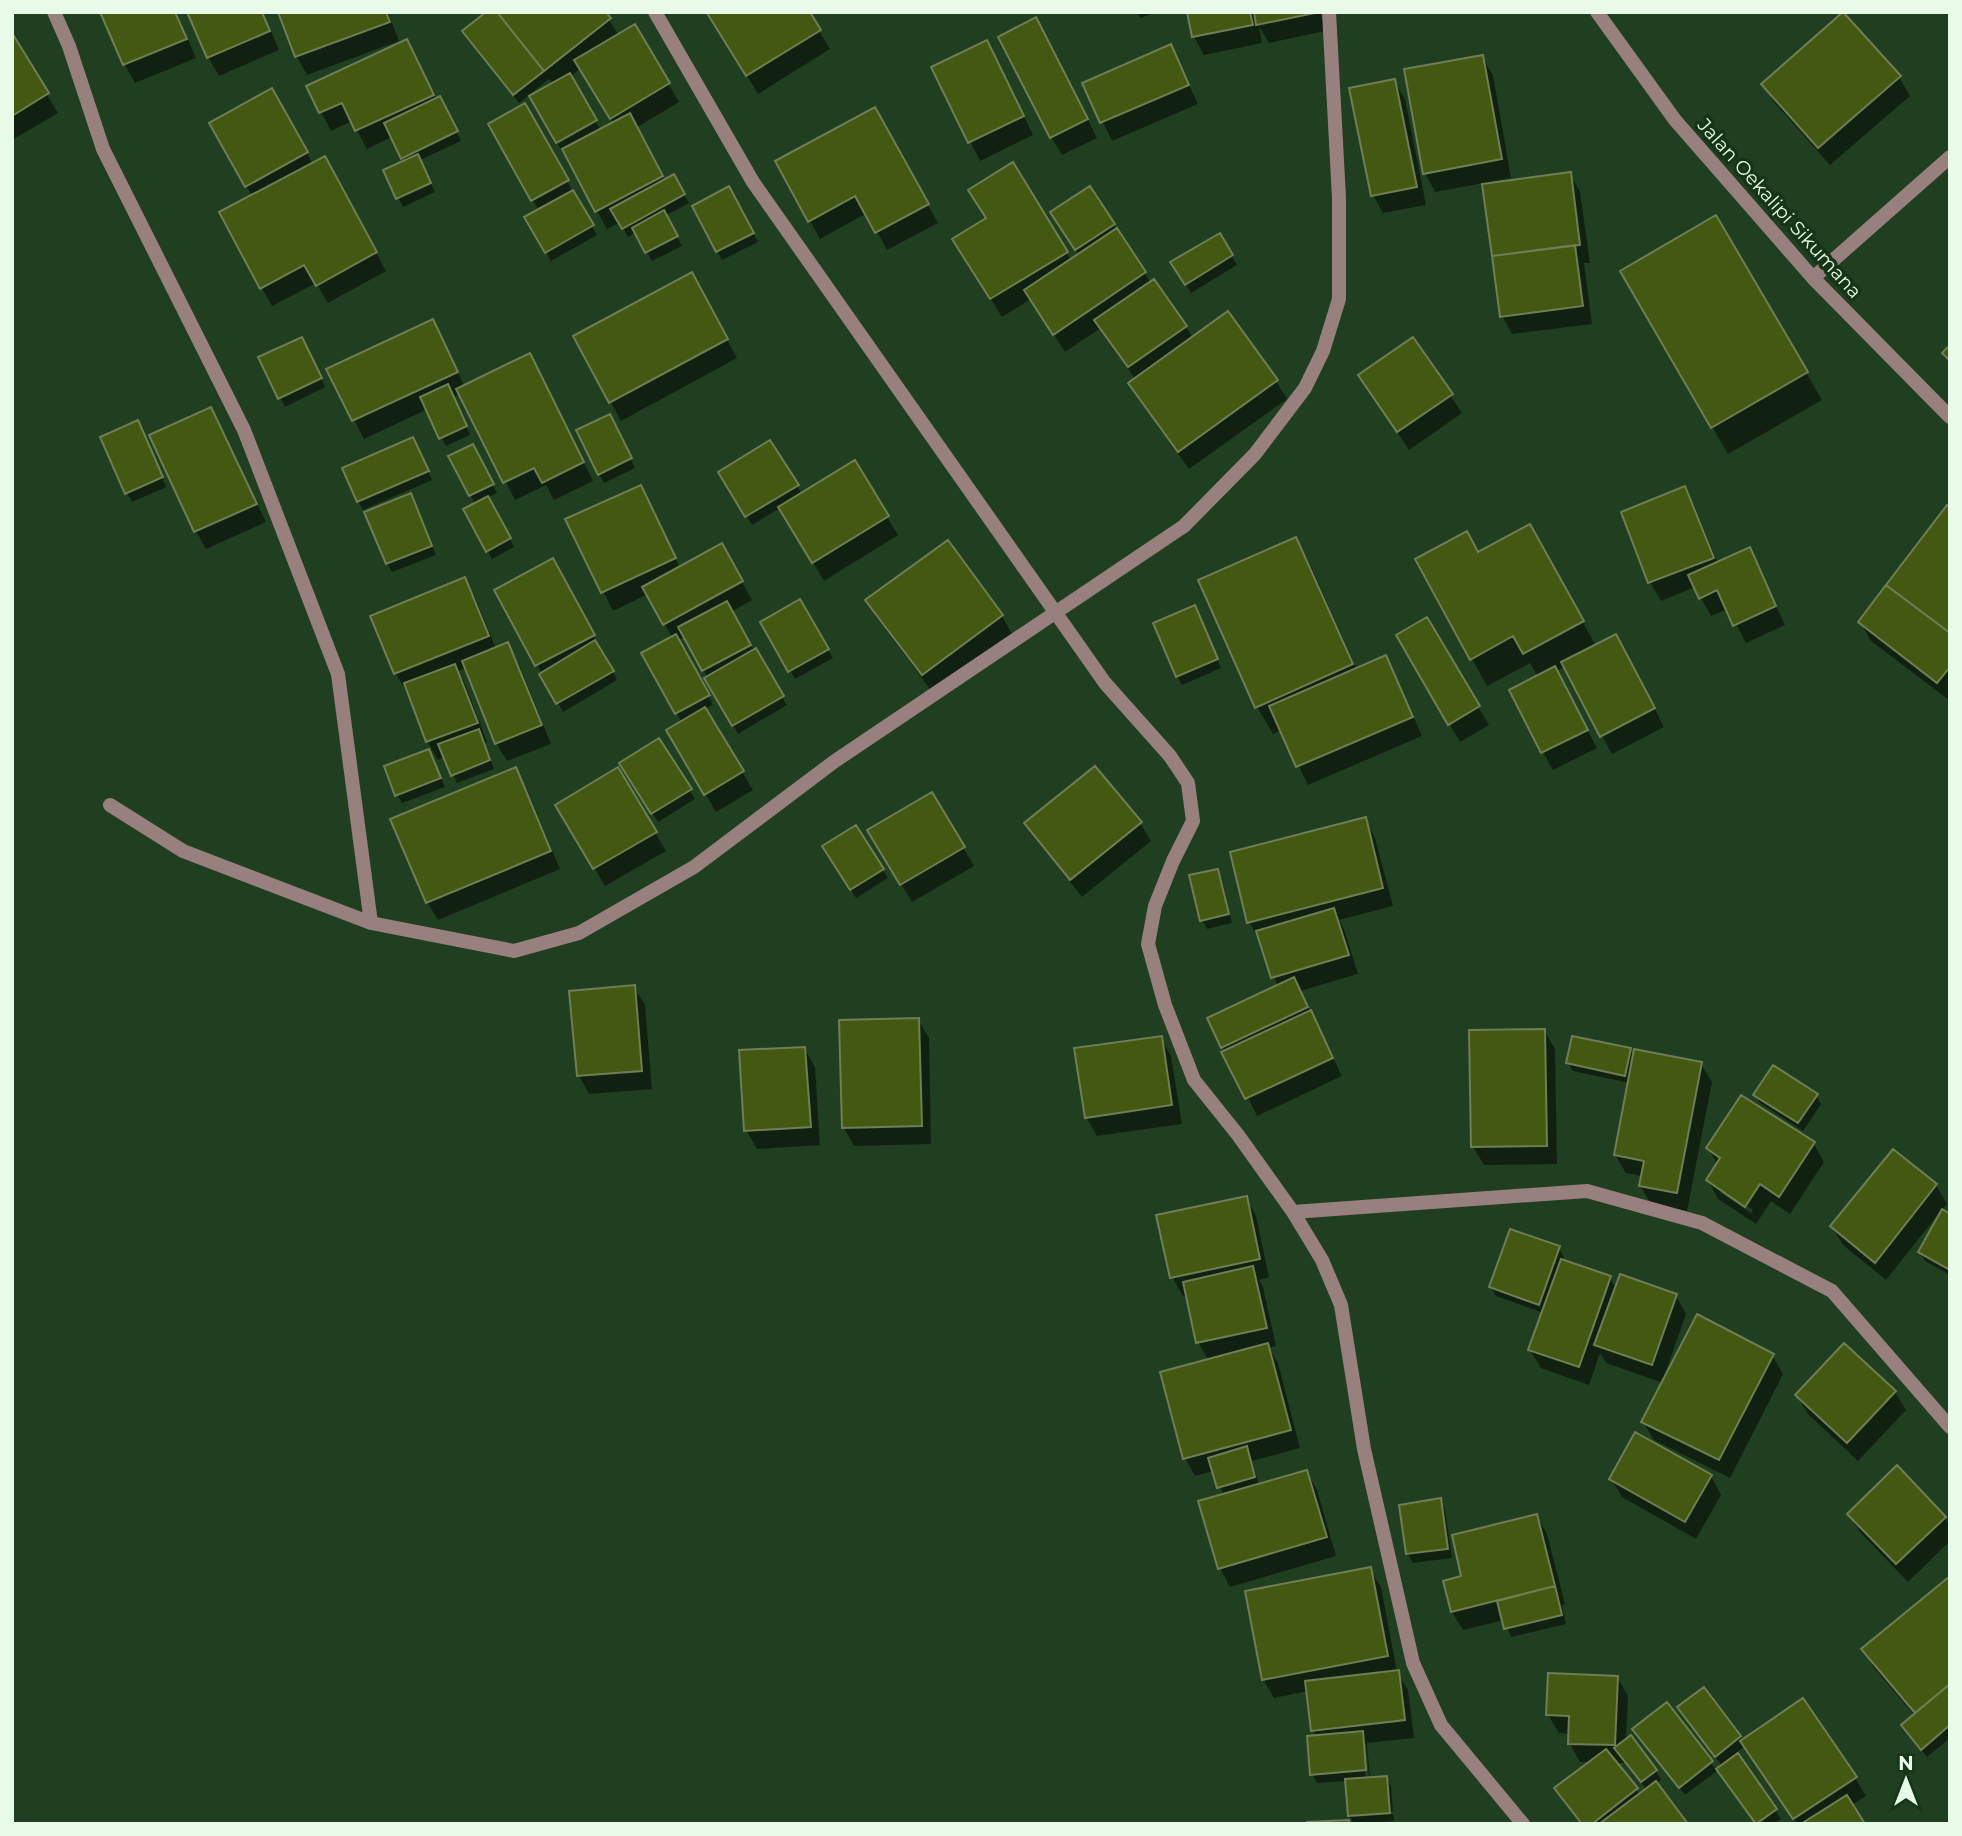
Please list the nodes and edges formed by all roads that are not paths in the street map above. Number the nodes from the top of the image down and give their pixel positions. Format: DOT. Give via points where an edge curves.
graph roads {
  1 [pos="54,12"];
  2 [pos="655,12"];
  3 [pos="1329,12"];
  4 [pos="1597,12"];
  5 [pos="1950,157"];
  6 [pos="1813,278"];
  7 [pos="1950,417"];
  8 [pos="1056,613"];
  9 [pos="110,806"];
  10 [pos="371,923"];
  11 [pos="1293,1212"];
  12 [pos="1950,1427"];
  13 [pos="1523,1824"];
  1 -- 10 [label="street" via="103,149 244,430 338,674"];
  2 -- 8 [label="street" via="753,182"];
  3 -- 8 [label="street" via="1339,198 1339,299 1323,351 1305,388 1255,454 1184,526"];
  4 -- 6 [label="street, Jalan Oekalipi Sikumana" via="1675,120"];
  5 -- 6 [label="street"];
  6 -- 7 [label="street, Jalan Oekalipi Sikumana"];
  8 -- 10 [label="street" via="835,761 694,867 579,933 513,951"];
  8 -- 11 [label="street" via="1105,682 1188,783 1193,821 1155,906 1148,944 1194,1080"];
  9 -- 10 [label="street" via="183,851"];
  11 -- 12 [label="street" via="1587,1191 1702,1223 1832,1291"];
  11 -- 13 [label="street" via="1322,1260 1340,1305 1364,1449 1413,1663 1441,1725"];
}
